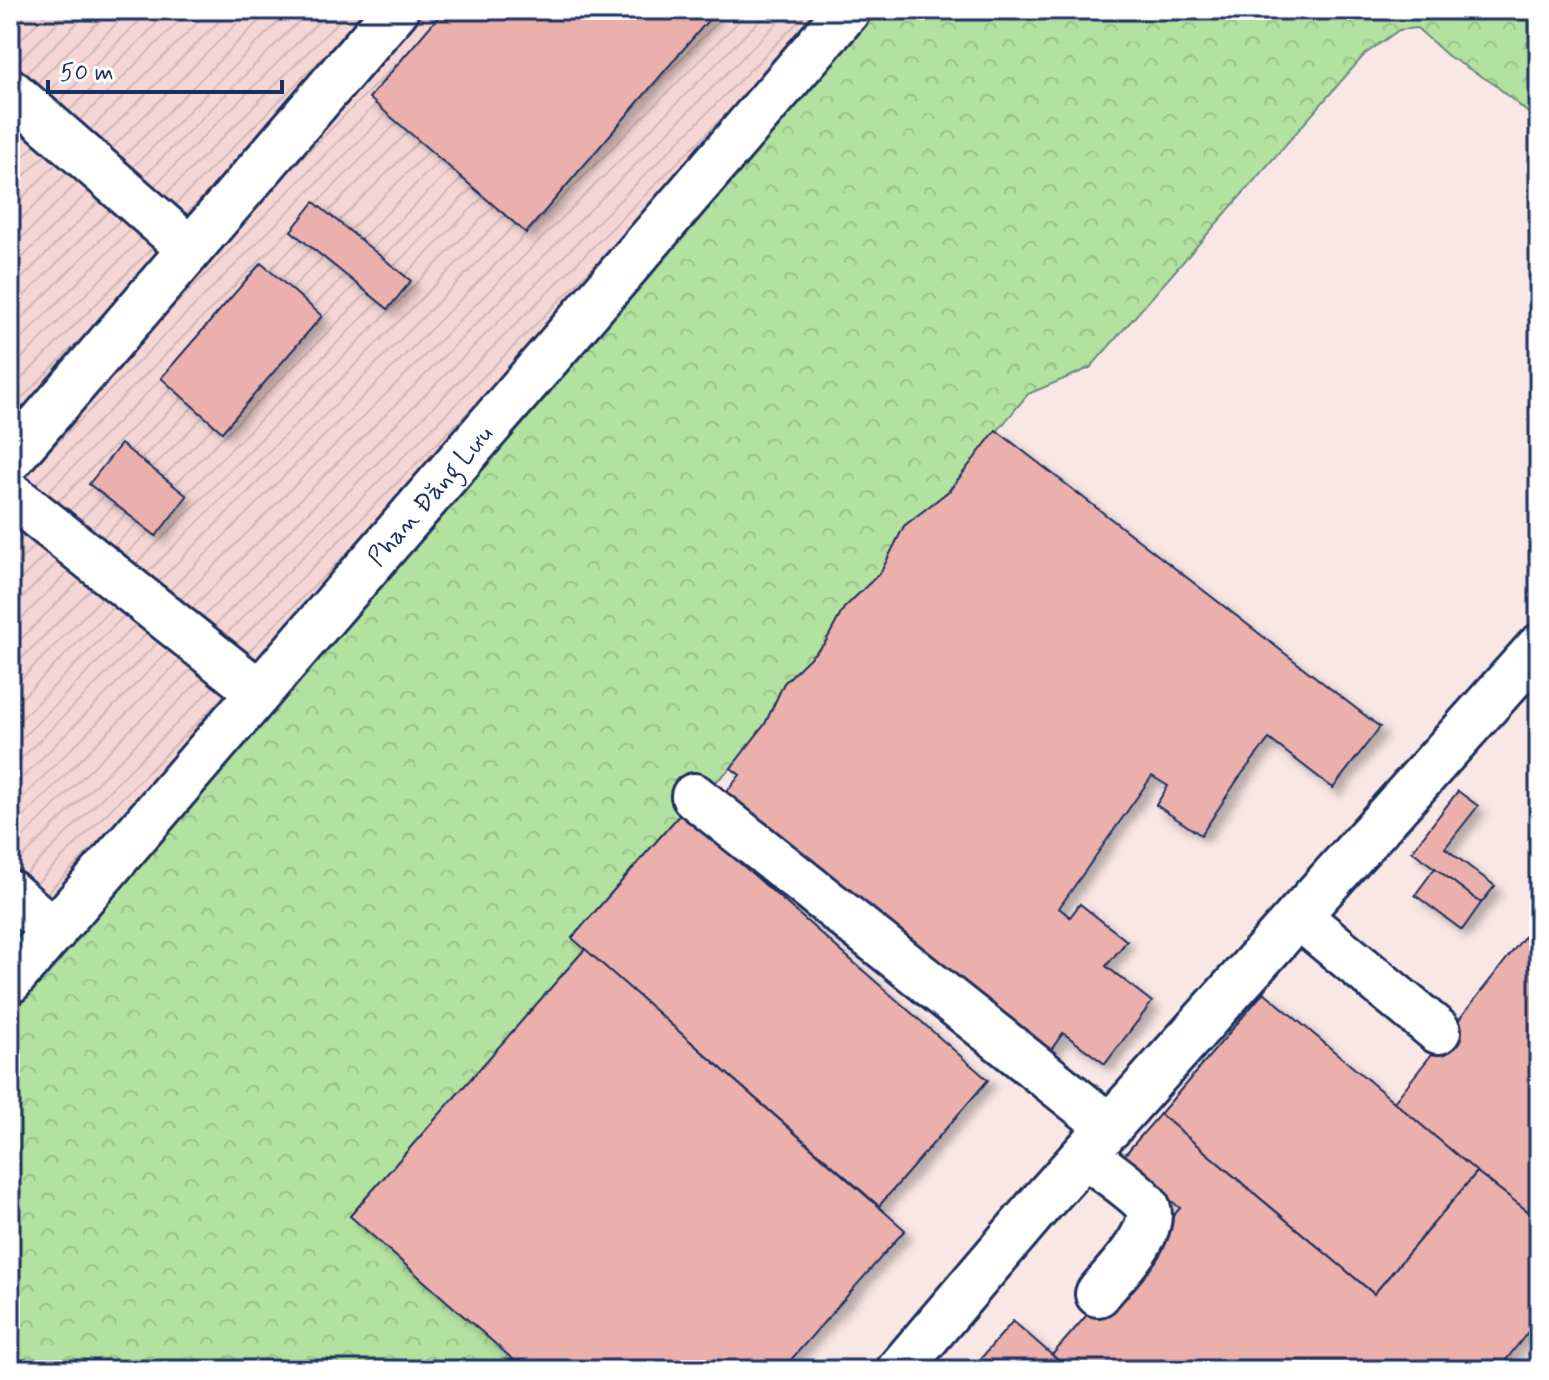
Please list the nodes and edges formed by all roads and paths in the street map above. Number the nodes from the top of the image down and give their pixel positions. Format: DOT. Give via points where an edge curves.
graph roads {
  1 [pos="396,10"];
  2 [pos="848,10"];
  3 [pos="10,91"];
  4 [pos="190,249"];
  5 [pos="10,459"];
  6 [pos="10,494"];
  7 [pos="1539,647"];
  8 [pos="259,692"];
  9 [pos="694,796"];
  10 [pos="10,893"];
  11 [pos="1298,916"];
  12 [pos="54,931"];
  13 [pos="10,981"];
  14 [pos="1438,1031"];
  15 [pos="1098,1141"];
  16 [pos="1098,1294"];
  17 [pos="899,1370"];
  1 -- 4 [label="street"];
  2 -- 8 [label="street, Phan Đăng Lưu"];
  3 -- 4 [label="street"];
  4 -- 5 [label="street"];
  6 -- 8 [label="street"];
  7 -- 11 [label="street"];
  8 -- 12 [label="street, Phan Đăng Lưu"];
  9 -- 15 [label="street"];
  10 -- 12 [label="street"];
  11 -- 14 [label="street"];
  11 -- 15 [label="street"];
  12 -- 13 [label="street, Phan Đăng Lưu"];
  15 -- 16 [label="street" via="1146,1204 1150,1219 1145,1235"];
  15 -- 17 [label="street"];
}
